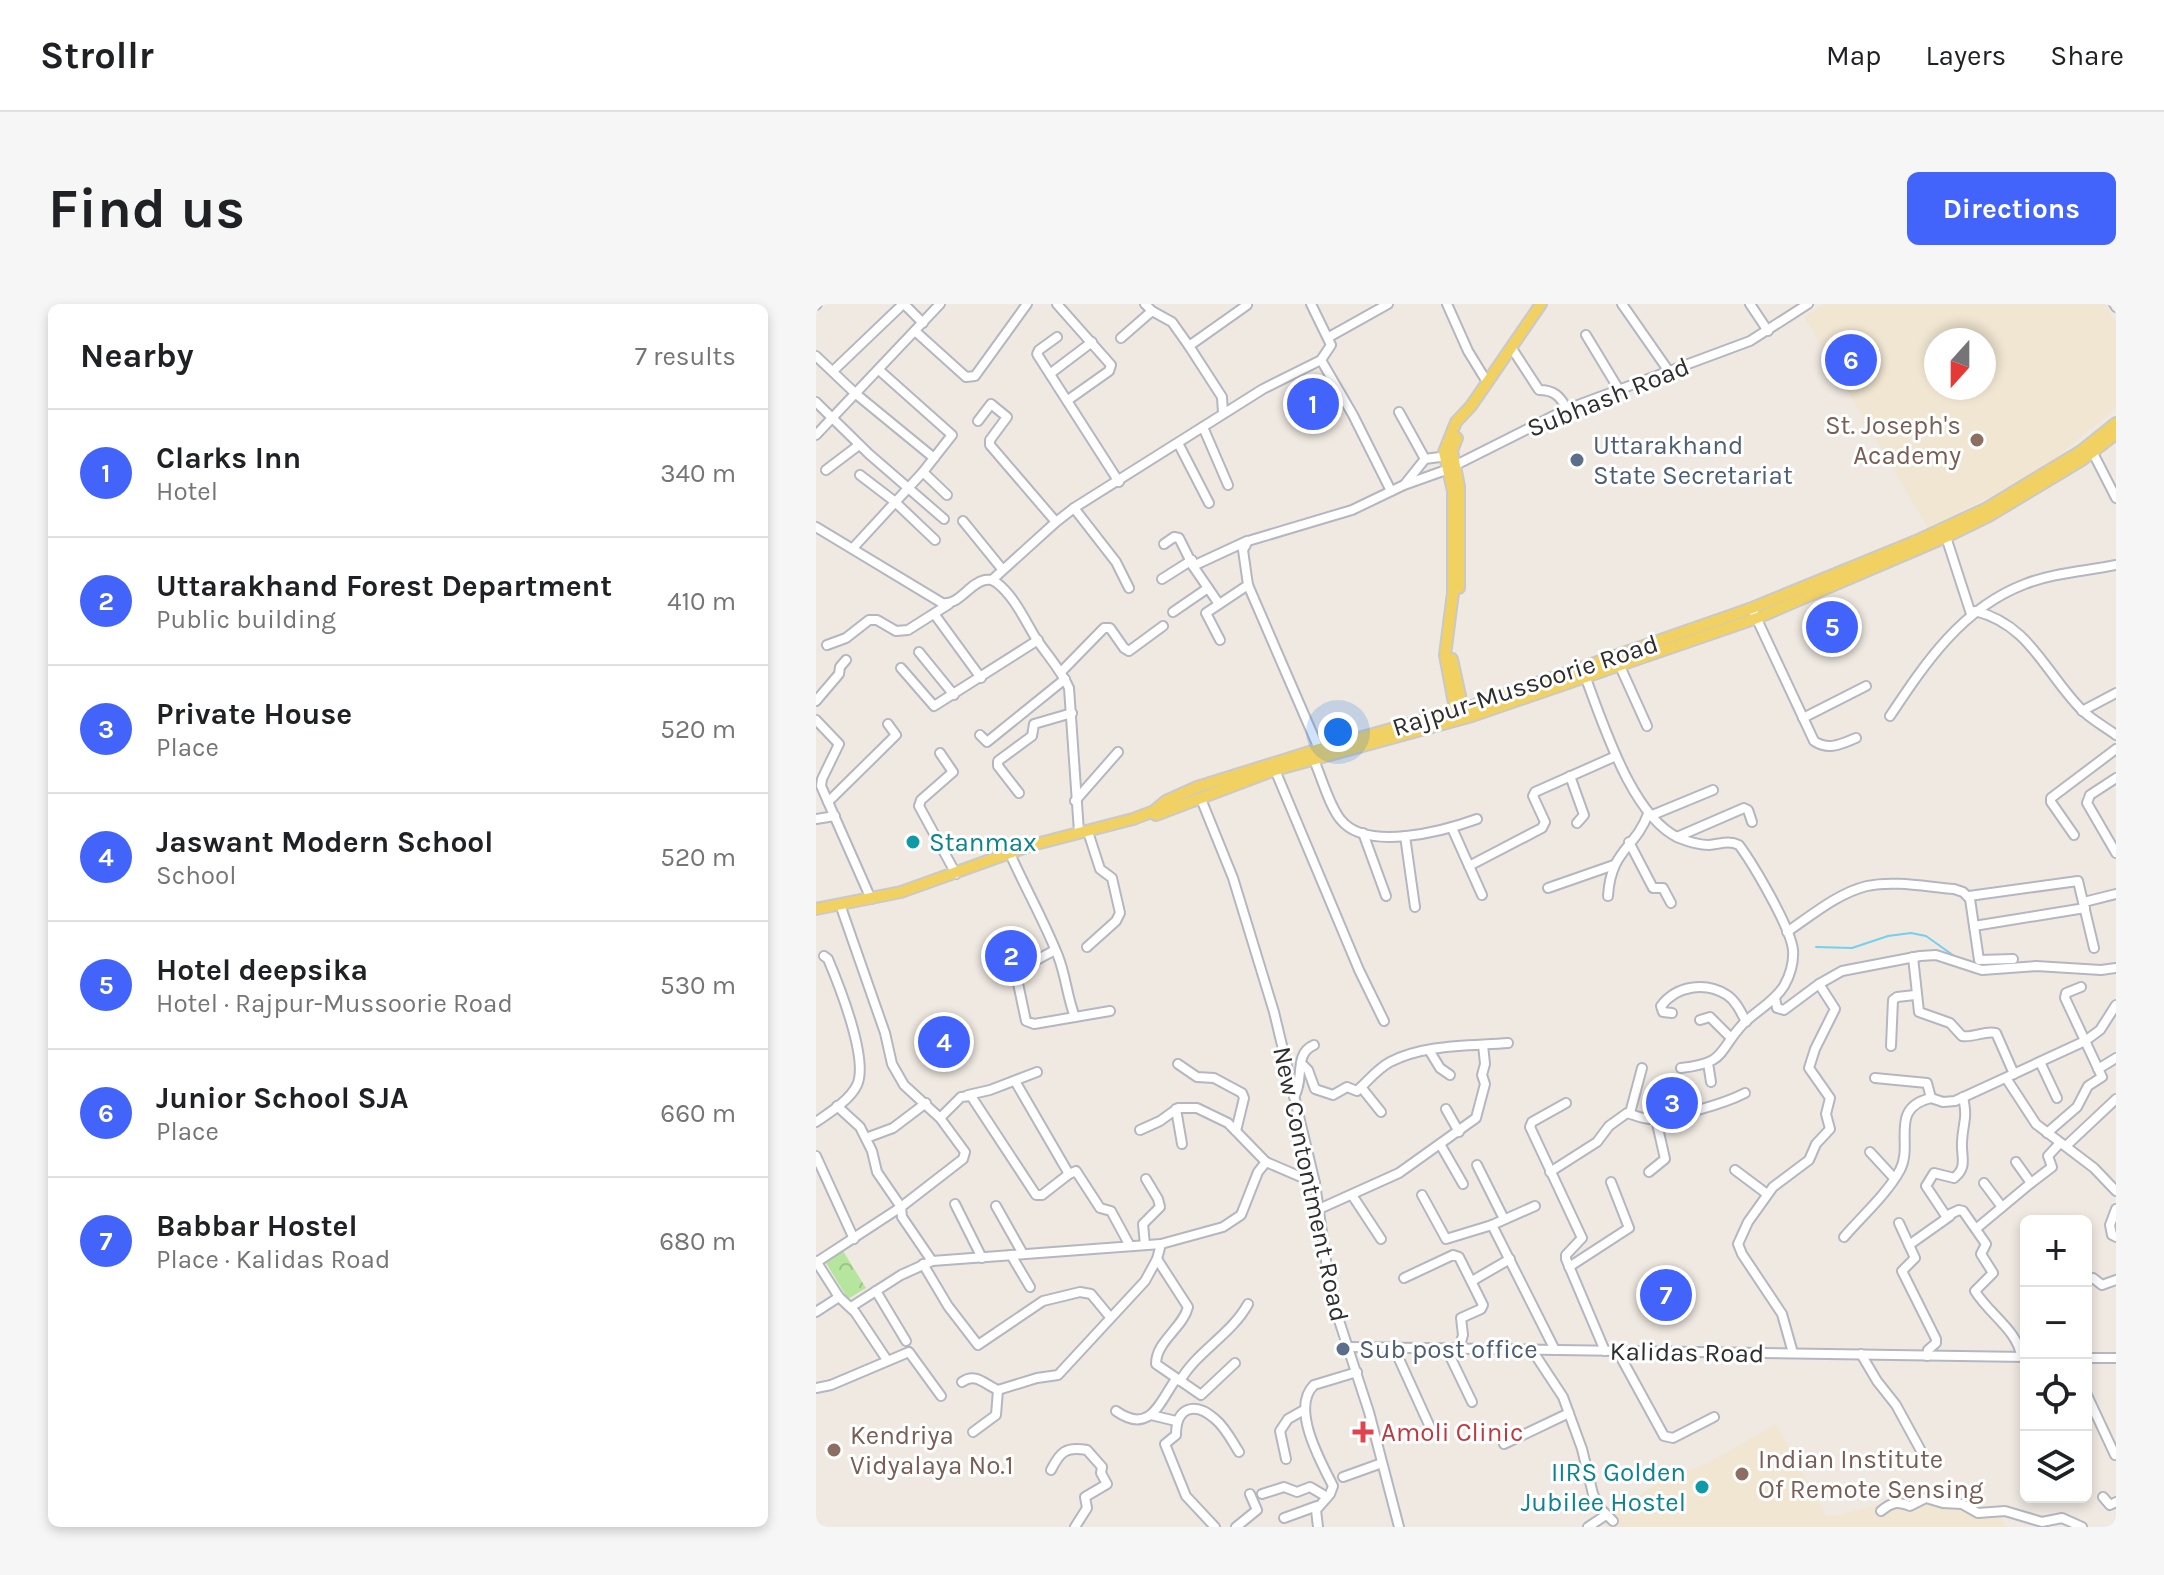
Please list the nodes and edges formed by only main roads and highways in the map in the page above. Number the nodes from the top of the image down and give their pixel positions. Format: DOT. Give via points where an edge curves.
graph roads {
  1 [pos="1541,304"];
  2 [pos="2116,423"];
  3 [pos="2116,434"];
  4 [pos="1754,613"];
  5 [pos="1460,714"];
  6 [pos="1316,753"];
  7 [pos="1201,794"];
  8 [pos="1084,833"];
  9 [pos="816,909"];
  10 [pos="816,916"];
  1 -- 5 [label="main road" via="1456,422 1449,462 1453,593 1445,655"];
  2 -- 4 [label="main road, Rajpur-Mussoorie Road" via="2081,451 1987,508"];
  3 -- 4 [label="main road, Rajpur-Mussoorie Road" via="2014,501 1946,537"];
  4 -- 5 [label="main road, Rajpur-Mussoorie Road"];
  4 -- 5 [label="main road, Rajpur-Mussoorie Road" via="1585,676"];
  5 -- 6 [label="main road, Rajpur-Mussoorie Road"];
  6 -- 7 [label="main road, Rajpur-Mussoorie Road"];
  6 -- 7 [label="main road, Rajpur-Mussoorie Road"];
  7 -- 8 [label="main road, Rajpur-Mussoorie Road" via="1166,801 1154,811"];
  8 -- 9 [label="main road, Rajpur-Mussoorie Road" via="871,899"];
  8 -- 10 [label="main road, Rajpur-Mussoorie Road" via="949,884"];
}
